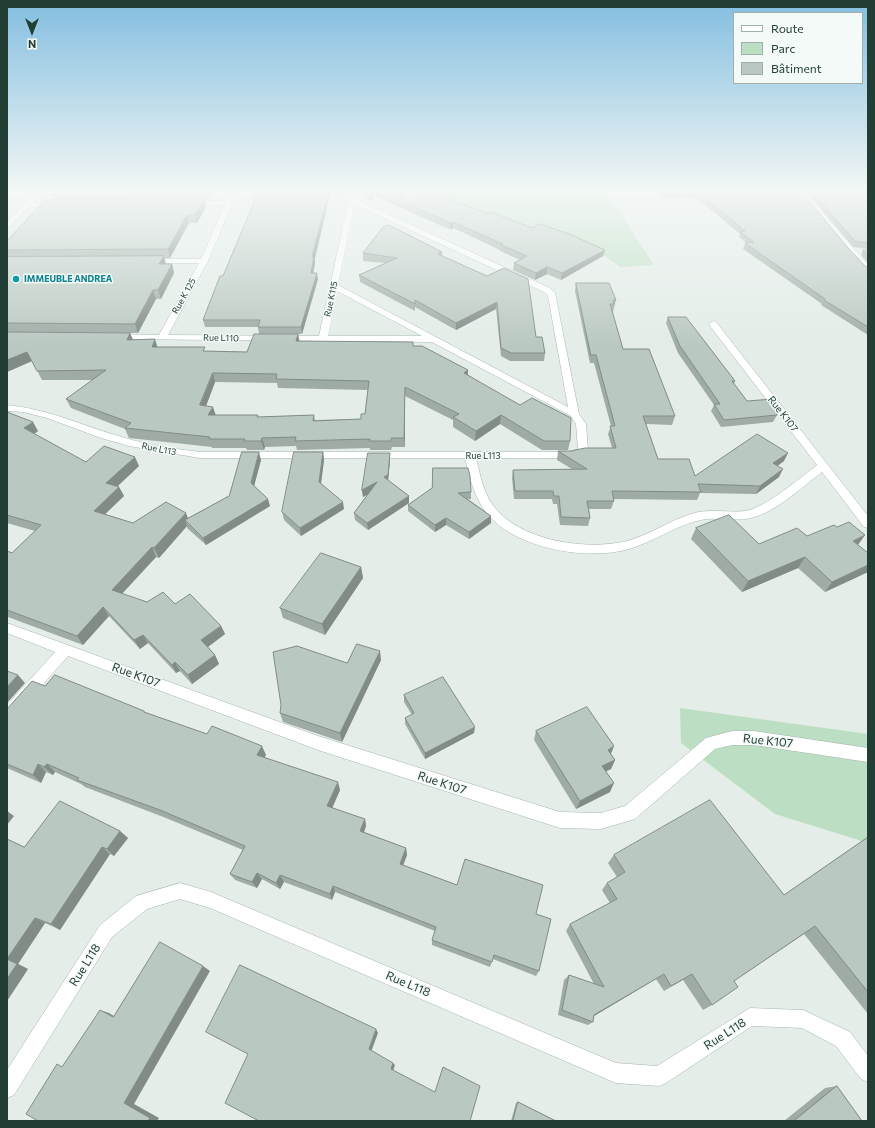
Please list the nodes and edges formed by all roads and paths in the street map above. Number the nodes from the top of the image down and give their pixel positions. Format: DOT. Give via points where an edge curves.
graph roads {
  1 [pos="212,243"];
  2 [pos="343,243"];
  3 [pos="444,243"];
  4 [pos="844,243"];
  5 [pos="850,250"];
  6 [pos="862,251"];
  7 [pos="141,261"];
  8 [pos="204,261"];
  9 [pos="868,269"];
  10 [pos="334,286"];
  11 [pos="713,324"];
  12 [pos="108,337"];
  13 [pos="162,337"];
  14 [pos="323,339"];
  15 [pos="435,340"];
  16 [pos="7,408"];
  17 [pos="574,414"];
  18 [pos="470,456"];
  19 [pos="823,466"];
  20 [pos="868,524"];
  21 [pos="7,628"];
  22 [pos="66,650"];
  23 [pos="7,715"];
  24 [pos="868,755"];
  25 [pos="868,1072"];
  26 [pos="7,1088"];
  1 -- 8 [label="street, Rue K 125"];
  2 -- 10 [label="street, Rue K115"];
  3 -- 17 [label="street, Rue L113" via="547,290 552,295"];
  4 -- 5 [label="street"];
  5 -- 6 [label="street"];
  5 -- 9 [label="street"];
  7 -- 8 [label="street"];
  8 -- 13 [label="street, Rue K 125"];
  10 -- 14 [label="street, Rue K115"];
  10 -- 15 [label="street"];
  11 -- 19 [label="street, Rue K107"];
  12 -- 13 [label="street, Rue L110"];
  13 -- 14 [label="street, Rue L110"];
  14 -- 15 [label="street, Rue L110"];
  15 -- 17 [label="street"];
  16 -- 18 [label="street, Rue L113" via="36,411 162,451 200,454"];
  17 -- 18 [label="street, Rue L113" via="581,424 583,450 578,454"];
  18 -- 19 [label="street" via="480,493 494,514 510,528 532,539 557,545 609,549 628,545 696,516 746,515 760,512"];
  19 -- 20 [label="street, Rue K107"];
  21 -- 22 [label="street, Rue K107"];
  22 -- 23 [label="street"];
  22 -- 24 [label="street, Rue K107" via="318,743 560,820 601,821 629,813 711,743 732,738 754,738"];
  25 -- 26 [label="street, Rue L118" via="843,1039 802,1019 750,1017 659,1076 616,1074 211,900 180,891 142,902 106,931"];
}
